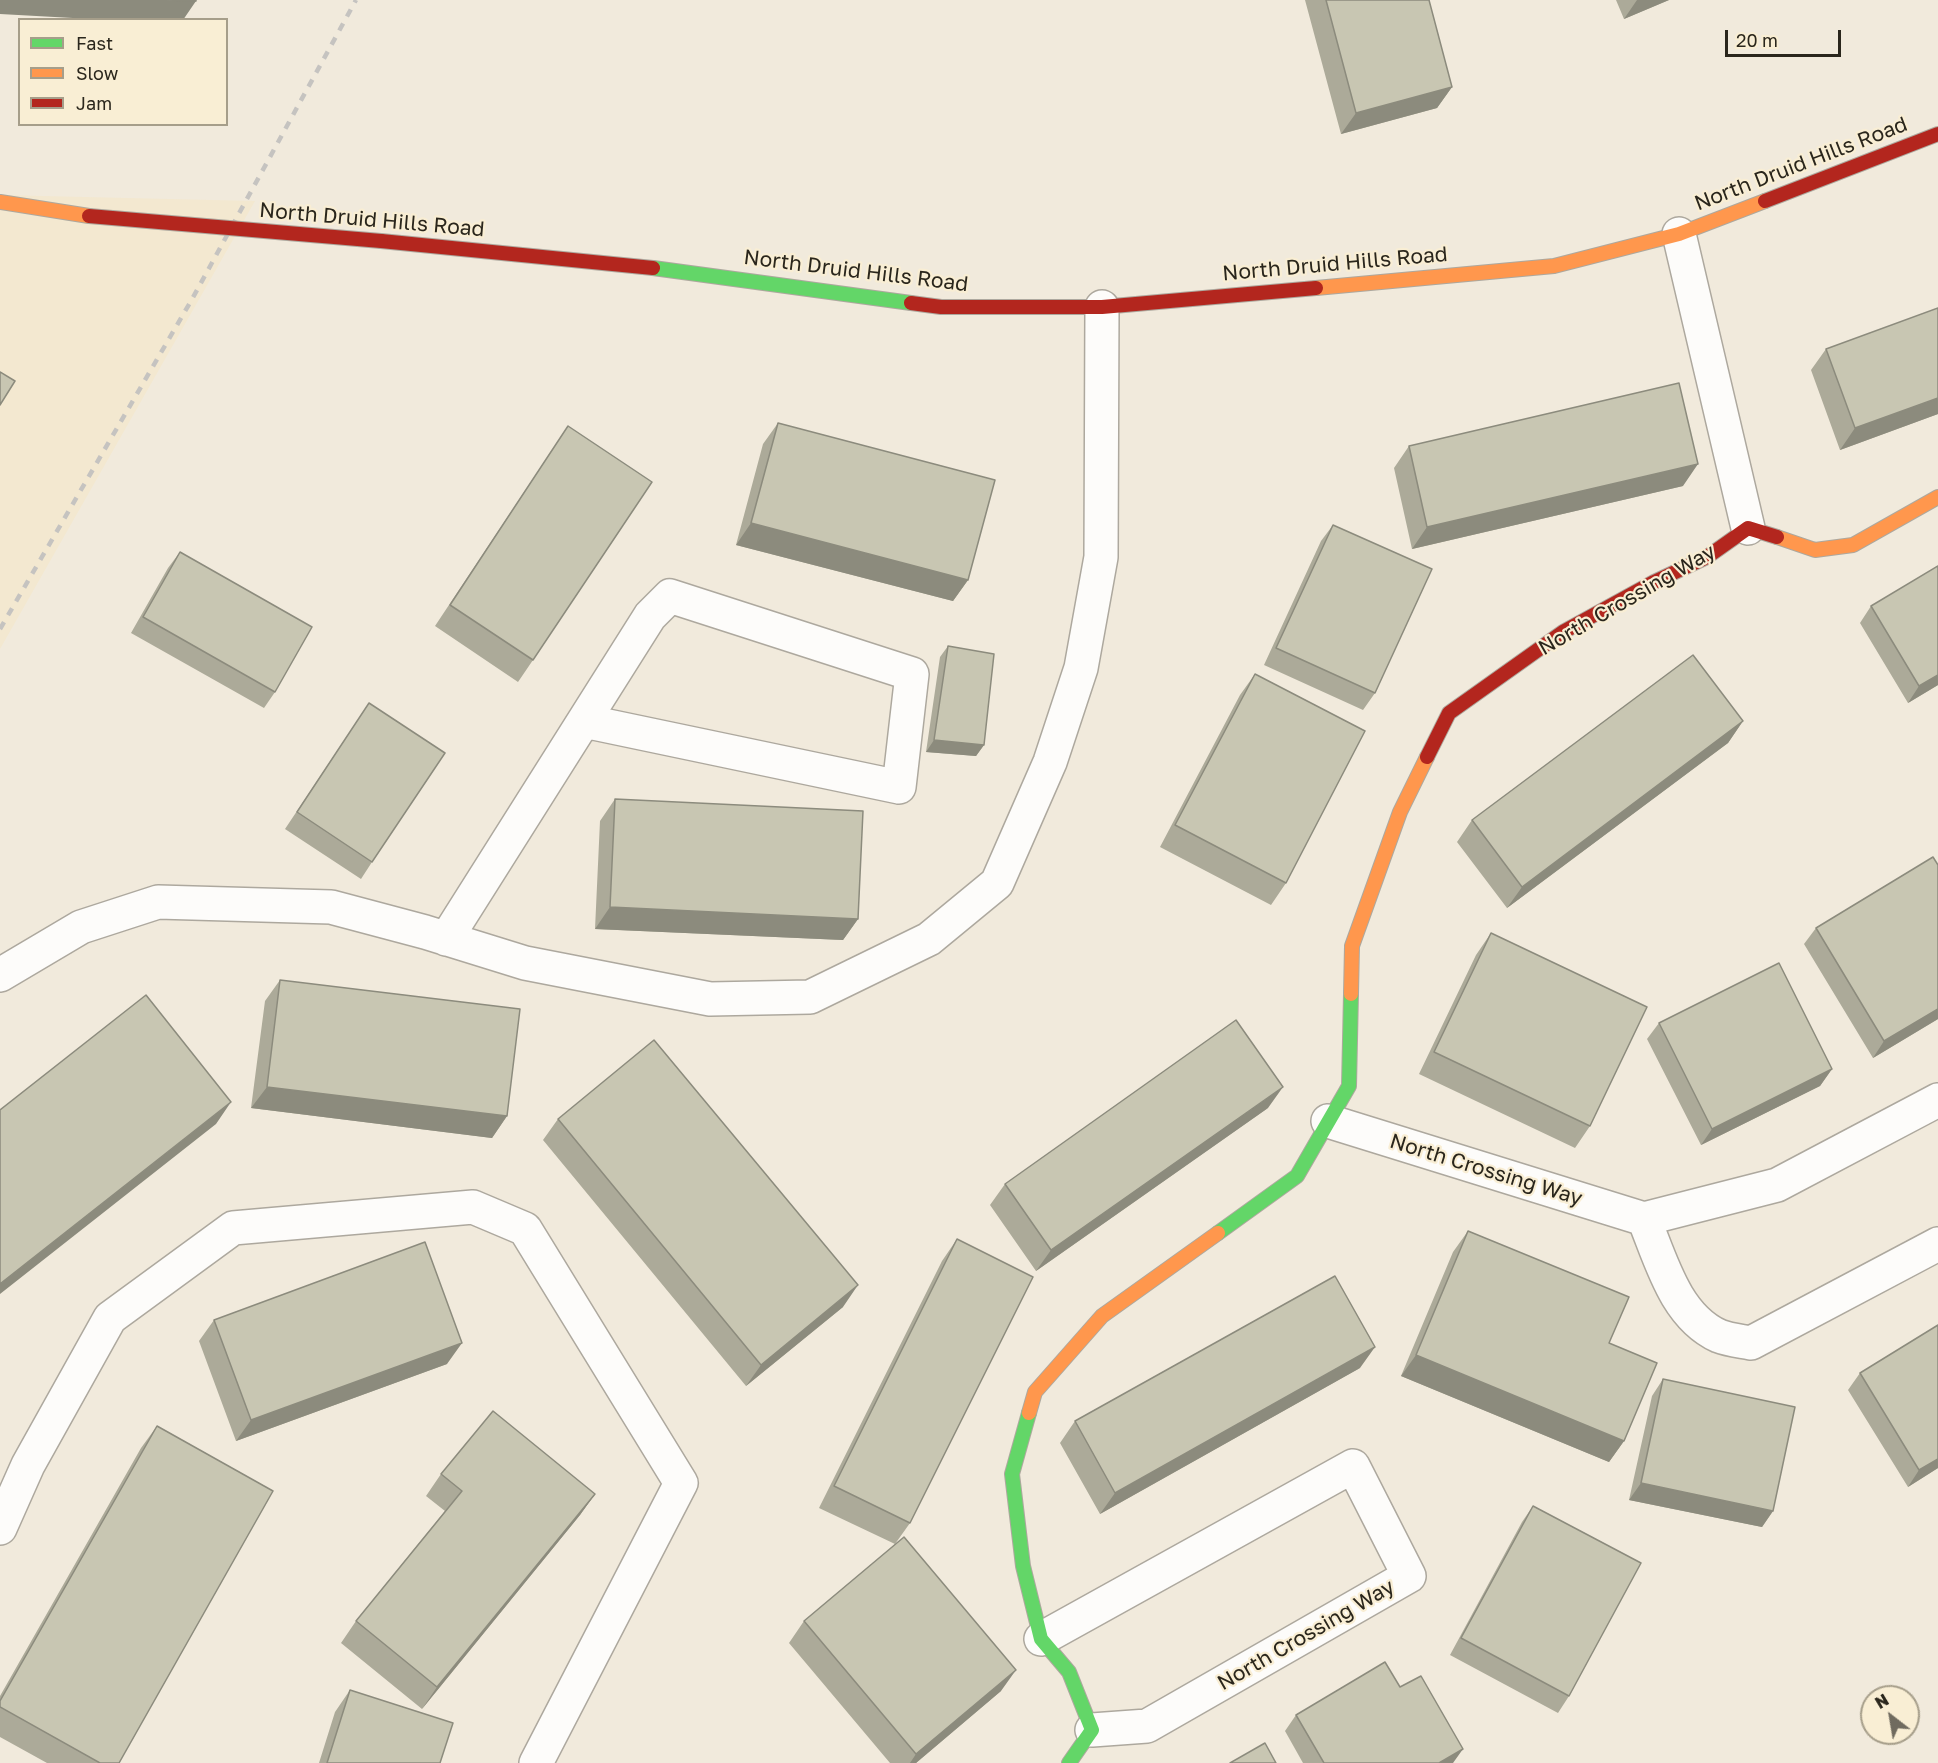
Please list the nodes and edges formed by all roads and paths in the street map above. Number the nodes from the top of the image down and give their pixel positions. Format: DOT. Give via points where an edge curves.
graph roads {
  1 [pos="1938,134"];
  2 [pos="0,202"];
  3 [pos="1679,234"];
  4 [pos="1102,307"];
  5 [pos="1938,496"];
  6 [pos="1748,528"];
  7 [pos="584,721"];
  8 [pos="446,939"];
  9 [pos="0,975"];
  10 [pos="1938,1100"];
  11 [pos="1328,1121"];
  12 [pos="1644,1219"];
  13 [pos="1938,1244"];
  14 [pos="0,1528"];
  15 [pos="1041,1640"];
  16 [pos="1092,1730"];
  17 [pos="536,1763"];
  18 [pos="1069,1763"];
  1 -- 3 [label="main road, North Druid Hills Road"];
  2 -- 4 [label="main road, North Druid Hills Road, bridge" via="89,216 684,271 941,307"];
  3 -- 4 [label="main road, North Druid Hills Road" via="1554,266"];
  3 -- 6 [label="street"];
  4 -- 8 [label="street" via="1101,557 1081,668 1050,762 997,883 929,939 810,997 710,999 525,963"];
  5 -- 6 [label="main road" via="1853,545 1815,550"];
  6 -- 11 [label="main road, North Crossing Way" via="1707,557 1563,632 1449,713 1400,812 1352,946 1348,1086"];
  7 -- 7 [label="street" via="650,616 670,596 912,674 899,787"];
  7 -- 8 [label="street"];
  8 -- 9 [label="street" via="332,907 158,902 81,927"];
  10 -- 12 [label="street" via="1777,1185"];
  11 -- 12 [label="street, North Crossing Way"];
  11 -- 15 [label="main road, North Crossing Way" via="1297,1176 1102,1316 1035,1392 1012,1474 1023,1566"];
  12 -- 13 [label="street" via="1678,1298 1698,1322 1720,1336 1751,1343"];
  14 -- 17 [label="street" via="28,1465 110,1318 233,1228 473,1207 525,1229 681,1483"];
  15 -- 16 [label="main road, North Crossing Way" via="1069,1672"];
  15 -- 16 [label="street, North Crossing Way" via="1353,1466 1409,1576 1147,1726"];
  16 -- 18 [label="main road"];
}
